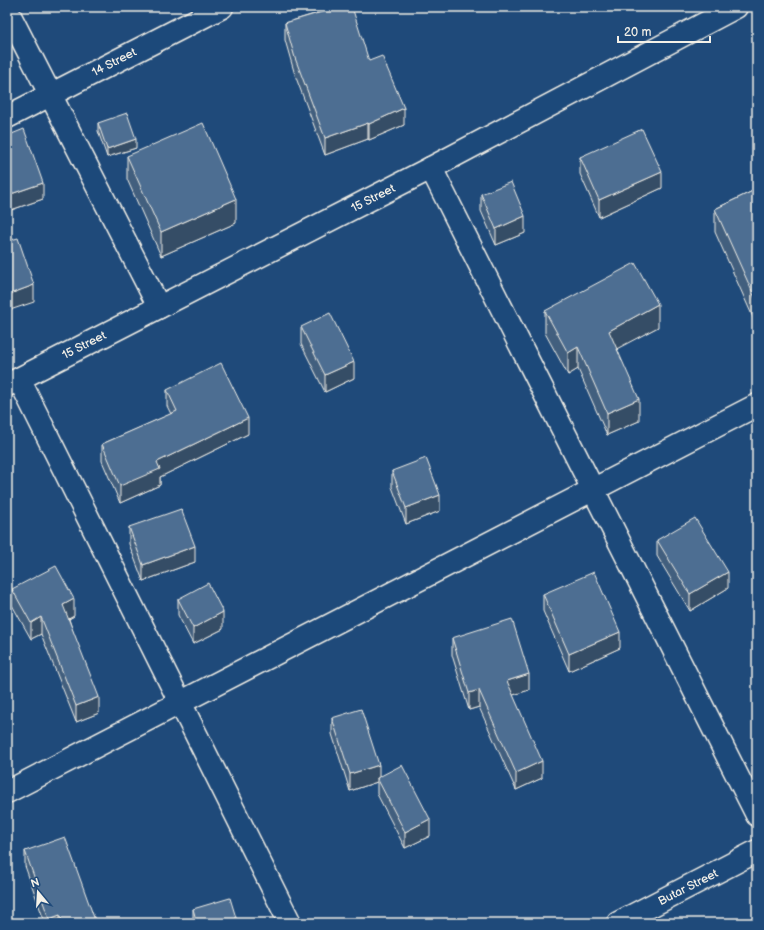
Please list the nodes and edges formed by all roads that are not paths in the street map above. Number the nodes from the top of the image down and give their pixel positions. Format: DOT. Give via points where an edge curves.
graph roads {
  1 [pos="222,7"];
  2 [pos="736,7"];
  3 [pos="7,10"];
  4 [pos="50,95"];
  5 [pos="7,117"];
  6 [pos="431,168"];
  7 [pos="159,307"];
  8 [pos="13,382"];
  9 [pos="757,405"];
  10 [pos="593,490"];
  11 [pos="180,702"];
  12 [pos="7,792"];
  13 [pos="757,815"];
  14 [pos="757,851"];
  15 [pos="290,923"];
  16 [pos="618,923"];
  1 -- 4 [label="street, 14 Street"];
  2 -- 6 [label="street, 15 Street"];
  3 -- 4 [label="street"];
  4 -- 5 [label="street, 14 Street"];
  4 -- 7 [label="street"];
  6 -- 7 [label="street, 15 Street"];
  6 -- 10 [label="street"];
  7 -- 8 [label="street, 15 Street"];
  8 -- 11 [label="street"];
  9 -- 10 [label="street"];
  10 -- 11 [label="street"];
  10 -- 13 [label="street"];
  11 -- 12 [label="street"];
  11 -- 15 [label="street"];
  14 -- 16 [label="street, Butar Street"];
}
